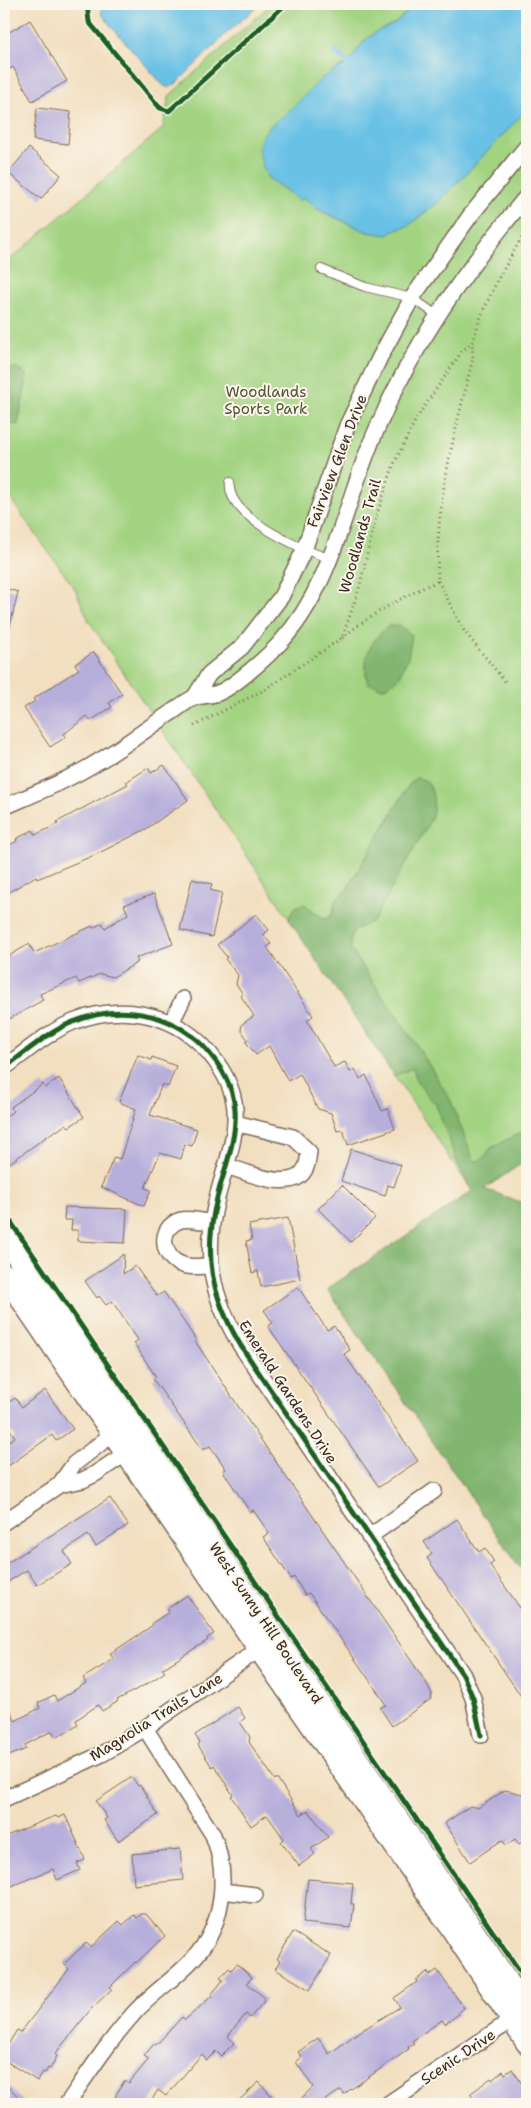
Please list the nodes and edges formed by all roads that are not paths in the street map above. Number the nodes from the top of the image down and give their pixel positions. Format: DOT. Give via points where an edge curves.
graph roads {
  1 [pos="527,146"];
  2 [pos="527,196"];
  3 [pos="321,269"];
  4 [pos="412,298"];
  5 [pos="437,314"];
  6 [pos="230,482"];
  7 [pos="304,550"];
  8 [pos="331,559"];
  9 [pos="194,698"];
  10 [pos="4,808"];
  11 [pos="183,999"];
  12 [pos="171,1023"];
  13 [pos="4,1068"];
  14 [pos="234,1122"];
  15 [pos="227,1166"];
  16 [pos="212,1222"];
  17 [pos="4,1237"];
  18 [pos="210,1266"];
  19 [pos="4,1274"];
  20 [pos="121,1428"];
  21 [pos="134,1448"];
  22 [pos="59,1485"];
  23 [pos="434,1491"];
  24 [pos="4,1522"];
  25 [pos="369,1537"];
  26 [pos="268,1644"];
  27 [pos="145,1728"];
  28 [pos="481,1735"];
  29 [pos="4,1800"];
  30 [pos="222,1891"];
  31 [pos="255,1895"];
  32 [pos="523,2012"];
  33 [pos="527,2043"];
  34 [pos="67,2104"];
  35 [pos="388,2104"];
  1 -- 4 [label="street, Fairview Glen Drive" via="470,216"];
  2 -- 5 [label="street, Fairview Glen Drive" via="487,244"];
  3 -- 4 [label="lane" via="365,287"];
  4 -- 5 [label="lane"];
  4 -- 7 [label="street, Fairview Glen Drive" via="347,426"];
  5 -- 8 [label="street, Fairview Glen Drive" via="390,397"];
  6 -- 7 [label="lane" via="229,492 236,504 251,518"];
  7 -- 8 [label="lane"];
  7 -- 9 [label="street, Fairview Glen Drive" via="281,597 242,646 209,674"];
  8 -- 9 [label="street, Fairview Glen Drive" via="317,591 280,643 254,668 219,693"];
  9 -- 10 [label="street, Fairview Glen Drive" via="98,762"];
  11 -- 12 [label="street"];
  12 -- 13 [label="street, Emerald Gardens Drive" via="149,1015 116,1012 74,1022"];
  12 -- 14 [label="street, Emerald Gardens Drive" via="194,1038 222,1070 235,1108"];
  14 -- 15 [label="street, Emerald Gardens Drive"];
  14 -- 15 [label="street" via="293,1137 308,1152 306,1168 298,1178 282,1181 268,1180"];
  15 -- 16 [label="street, Emerald Gardens Drive"];
  16 -- 18 [label="street, Emerald Gardens Drive"];
  16 -- 18 [label="street" via="183,1219 171,1225 164,1237 170,1258 183,1266"];
  17 -- 20 [label="street, West Sunny Hill Boulevard"];
  18 -- 25 [label="street, Emerald Gardens Drive" via="216,1292 232,1331"];
  19 -- 20 [label="street, West Sunny Hill Boulevard"];
  20 -- 21 [label="street, West Sunny Hill Boulevard"];
  20 -- 22 [label="street" via="74,1464"];
  21 -- 22 [label="street" via="83,1480"];
  21 -- 26 [label="street, West Sunny Hill Boulevard"];
  22 -- 24 [label="street"];
  23 -- 25 [label="street"];
  25 -- 28 [label="street, Emerald Gardens Drive" via="463,1675 473,1698"];
  26 -- 27 [label="street, Magnolia Trails Lane"];
  26 -- 32 [label="street, West Sunny Hill Boulevard"];
  27 -- 29 [label="street, Magnolia Trails Lane" via="102,1754"];
  27 -- 30 [label="street" via="213,1835 221,1860"];
  30 -- 31 [label="street"];
  30 -- 34 [label="street" via="215,1923 200,1951 136,2011"];
  32 -- 33 [label="street, West Sunny Hill Boulevard"];
  32 -- 35 [label="street, Scenic Drive"];
}
